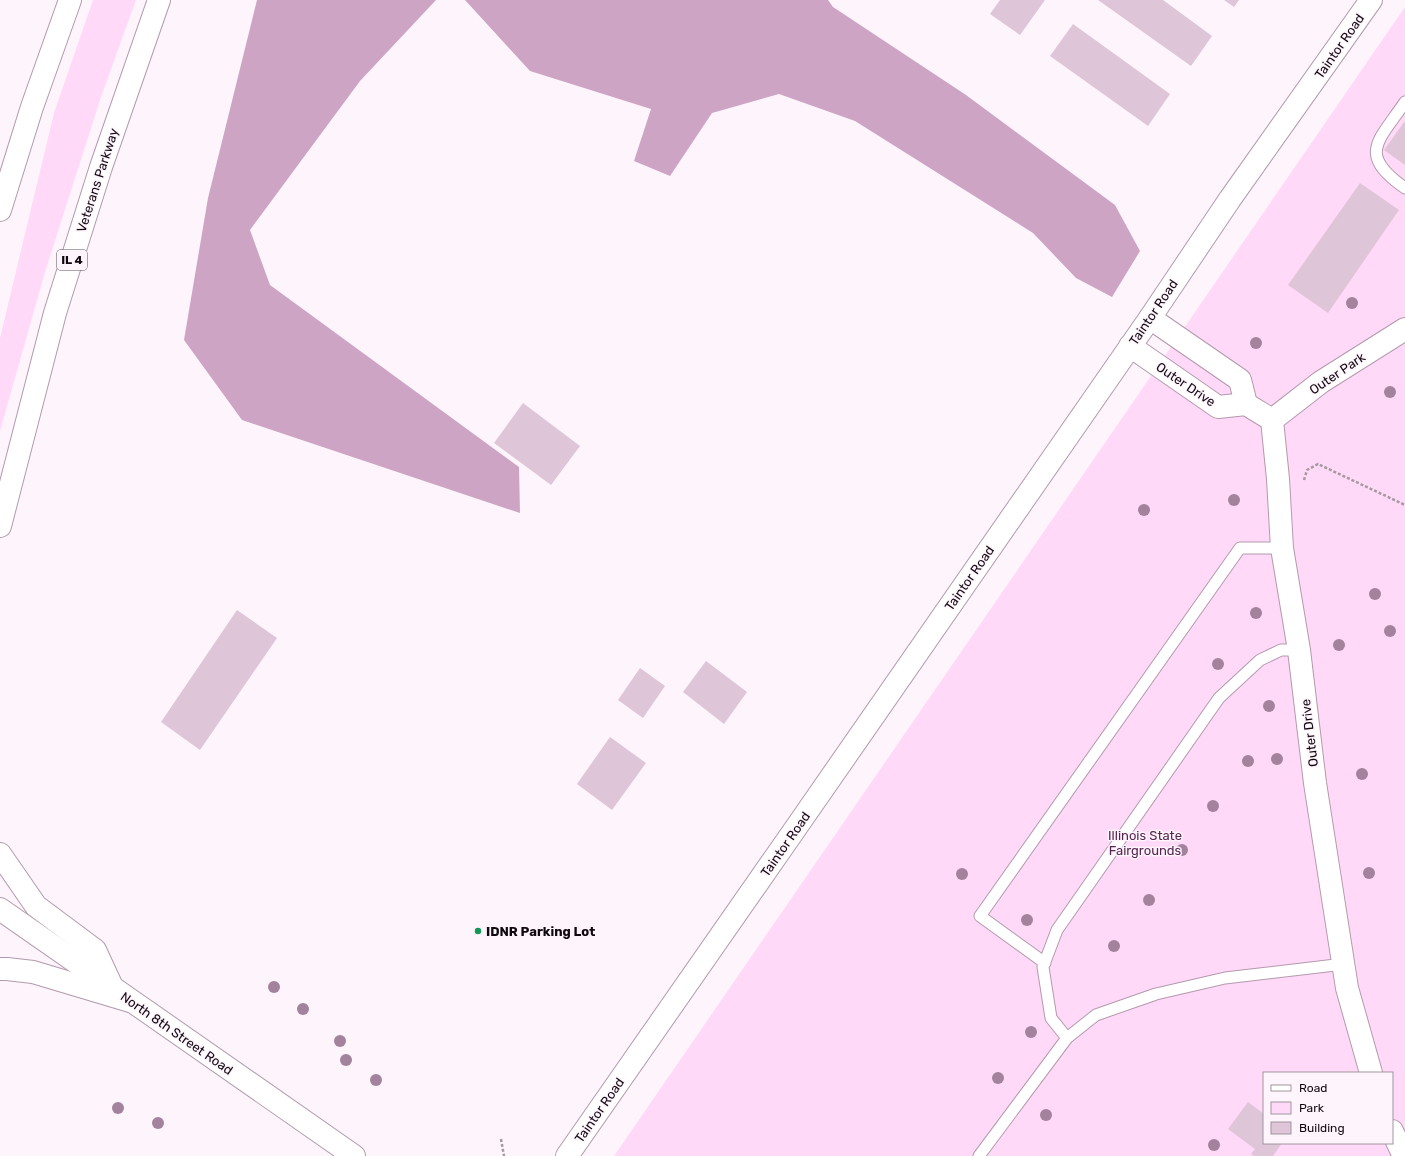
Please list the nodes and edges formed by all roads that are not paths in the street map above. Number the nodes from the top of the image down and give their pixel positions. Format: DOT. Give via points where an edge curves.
graph roads {
  1 [pos="70,0"];
  2 [pos="159,0"];
  3 [pos="1371,0"];
  4 [pos="1405,102"];
  5 [pos="1405,188"];
  6 [pos="0,210"];
  7 [pos="1150,318"];
  8 [pos="1405,329"];
  9 [pos="1130,346"];
  10 [pos="1246,404"];
  11 [pos="1272,420"];
  12 [pos="0,526"];
  13 [pos="1282,548"];
  14 [pos="1299,650"];
  15 [pos="0,854"];
  16 [pos="0,909"];
  17 [pos="1045,963"];
  18 [pos="1344,964"];
  19 [pos="0,969"];
  20 [pos="121,995"];
  21 [pos="1067,1038"];
  22 [pos="1371,1072"];
  23 [pos="1393,1133"];
  24 [pos="354,1156"];
  25 [pos="566,1156"];
  26 [pos="979,1156"];
  27 [pos="1404,1156"];
  1 -- 6 [label="main road"];
  2 -- 12 [label="main road, Veterans Parkway / IL 4" via="101,167 55,313"];
  3 -- 7 [label="main road, Taintor Road" via="1230,199"];
  4 -- 5 [label="lane" via="1378,142 1376,159 1384,172"];
  7 -- 9 [label="main road, Taintor Road"];
  7 -- 10 [label="main road" via="1240,380"];
  8 -- 11 [label="main road, Outer Park" via="1321,382"];
  9 -- 10 [label="main road, Outer Drive" via="1218,407"];
  9 -- 25 [label="main road, Taintor Road"];
  10 -- 11 [label="main road"];
  11 -- 13 [label="main road, Outer Drive"];
  13 -- 14 [label="main road, Outer Drive"];
  13 -- 17 [label="lane" via="1240,548 980,916"];
  14 -- 17 [label="lane" via="1281,650 1260,660 1219,698 1057,930"];
  14 -- 18 [label="main road, Outer Drive" via="1315,784"];
  15 -- 20 [label="main road" via="36,906 95,950"];
  16 -- 20 [label="main road, North 8th Street Road"];
  17 -- 21 [label="lane" via="1043,967 1051,1018"];
  18 -- 21 [label="lane" via="1225,978 1156,994 1096,1015"];
  18 -- 22 [label="main road, Outer Drive" via="1347,988"];
  19 -- 20 [label="main road" via="33,972"];
  20 -- 24 [label="main road, North 8th Street Road"];
  21 -- 26 [label="lane"];
  23 -- 27 [label="main road"];
}
